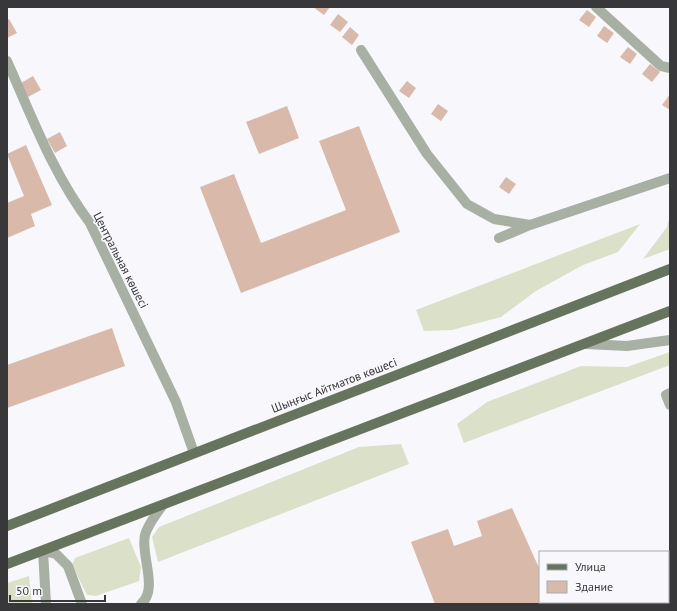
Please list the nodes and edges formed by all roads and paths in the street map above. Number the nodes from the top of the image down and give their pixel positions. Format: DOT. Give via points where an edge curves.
graph roads {
  1 [pos="596,7"];
  2 [pos="360,50"];
  3 [pos="7,61"];
  4 [pos="670,68"];
  5 [pos="670,178"];
  6 [pos="530,225"];
  7 [pos="499,238"];
  8 [pos="670,269"];
  9 [pos="670,312"];
  10 [pos="670,340"];
  11 [pos="586,344"];
  12 [pos="670,393"];
  13 [pos="670,405"];
  14 [pos="194,453"];
  15 [pos="162,506"];
  16 [pos="7,526"];
  17 [pos="43,551"];
  18 [pos="7,564"];
  19 [pos="46,604"];
  20 [pos="82,604"];
  21 [pos="141,604"];
  1 -- 4 [label="street" via="661,66"];
  2 -- 6 [label="street" via="427,154 467,204 494,219"];
  3 -- 14 [label="street, Центральная көшесі" via="55,169 70,198 90,223 176,402"];
  5 -- 6 [label="street"];
  6 -- 7 [label="street"];
  8 -- 14 [label="main road, Шыңғыс Айтматов көшесі"];
  9 -- 11 [label="main road"];
  10 -- 11 [label="street" via="627,346"];
  11 -- 15 [label="main road"];
  12 -- 13 [label="street" via="666,395"];
  14 -- 16 [label="main road, Шыңғыс Айтматов көшесі"];
  15 -- 17 [label="main road"];
  15 -- 21 [label="street" via="145,536 149,593"];
  17 -- 18 [label="main road"];
  17 -- 19 [label="street"];
  17 -- 20 [label="street" via="56,554 68,566"];
}
